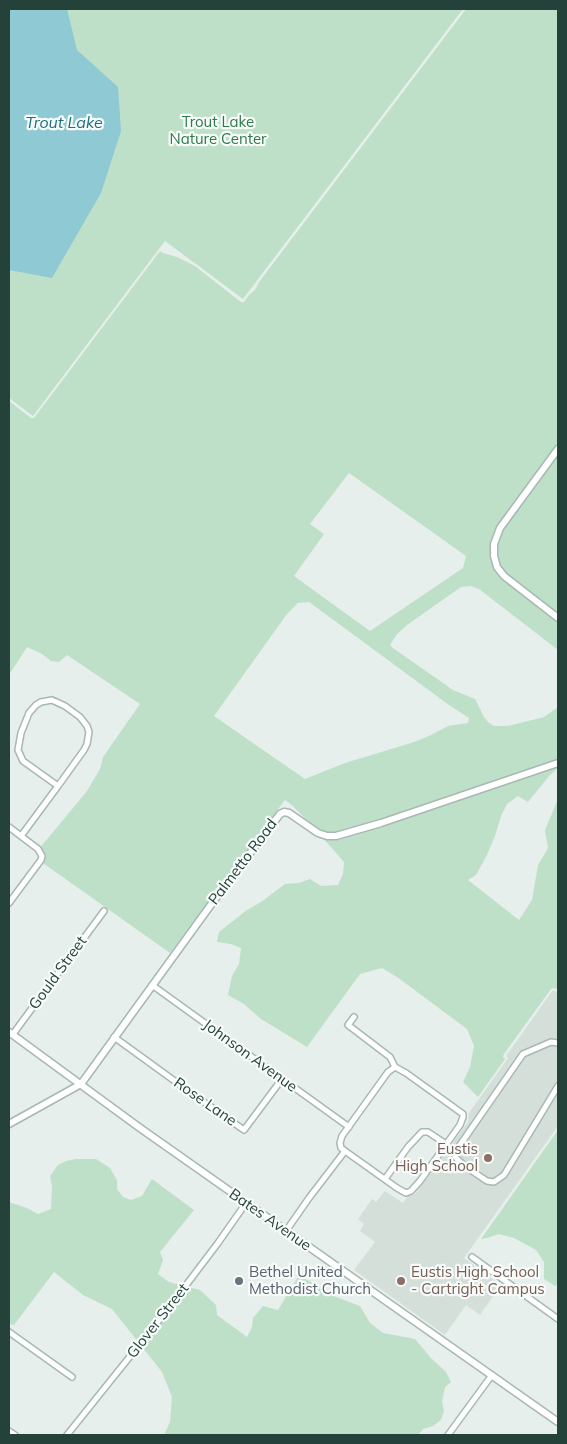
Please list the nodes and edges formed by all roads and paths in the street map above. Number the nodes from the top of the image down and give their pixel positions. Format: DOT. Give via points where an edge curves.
graph roads {
  1 [pos="558,448"];
  2 [pos="558,618"];
  3 [pos="558,763"];
  4 [pos="58,786"];
  5 [pos="9,827"];
  6 [pos="21,836"];
  7 [pos="9,903"];
  8 [pos="104,911"];
  9 [pos="152,985"];
  10 [pos="354,1017"];
  11 [pos="11,1033"];
  12 [pos="114,1037"];
  13 [pos="558,1043"];
  14 [pos="395,1067"];
  15 [pos="282,1080"];
  16 [pos="81,1084"];
  17 [pos="558,1086"];
  18 [pos="9,1124"];
  19 [pos="349,1127"];
  20 [pos="446,1144"];
  21 [pos="345,1151"];
  22 [pos="385,1179"];
  23 [pos="246,1203"];
  24 [pos="286,1231"];
  25 [pos="472,1258"];
  26 [pos="558,1319"];
  27 [pos="9,1332"];
  28 [pos="492,1375"];
  29 [pos="72,1377"];
  30 [pos="558,1422"];
  31 [pos="9,1431"];
  32 [pos="15,1435"];
  33 [pos="67,1435"];
  34 [pos="448,1435"];
  1 -- 2 [label="street" via="500,528 494,544 497,567 504,576"];
  3 -- 9 [label="street, Palmetto Road" via="336,836 318,833 289,813 280,814"];
  4 -- 4 [label="street" via="84,750 88,732 84,721 72,711 47,700 29,713 18,750 23,761"];
  4 -- 6 [label="street"];
  5 -- 6 [label="street"];
  6 -- 7 [label="street" via="42,856"];
  8 -- 11 [label="street, Gould Street"];
  9 -- 12 [label="street, Palmetto Road"];
  9 -- 15 [label="street, Johnson Avenue"];
  10 -- 14 [label="street" via="348,1025 390,1057"];
  11 -- 16 [label="street, Bates Avenue"];
  12 -- 15 [label="street, Rose Lane" via="244,1130"];
  12 -- 16 [label="street, Palmetto Road"];
  13 -- 17 [label="street" via="551,1042 523,1054 460,1144 455,1157 494,1182 504,1175"];
  14 -- 19 [label="street" via="388,1072"];
  14 -- 20 [label="street" via="461,1112 463,1118"];
  15 -- 19 [label="street, Johnson Avenue"];
  16 -- 18 [label="street, Palmetto Road"];
  16 -- 23 [label="street, Bates Avenue"];
  19 -- 21 [label="street" via="340,1143"];
  20 -- 22 [label="street" via="428,1132 422,1132"];
  20 -- 22 [label="street" via="411,1191 397,1188"];
  21 -- 22 [label="street"];
  21 -- 24 [label="street"];
  23 -- 24 [label="street, Bates Avenue"];
  23 -- 33 [label="street, Glover Street" via="168,1309"];
  24 -- 28 [label="street, Bates Avenue"];
  25 -- 26 [label="street"];
  27 -- 29 [label="street"];
  28 -- 30 [label="street, Bates Avenue"];
  28 -- 34 [label="street"];
  31 -- 32 [label="street"];
}
